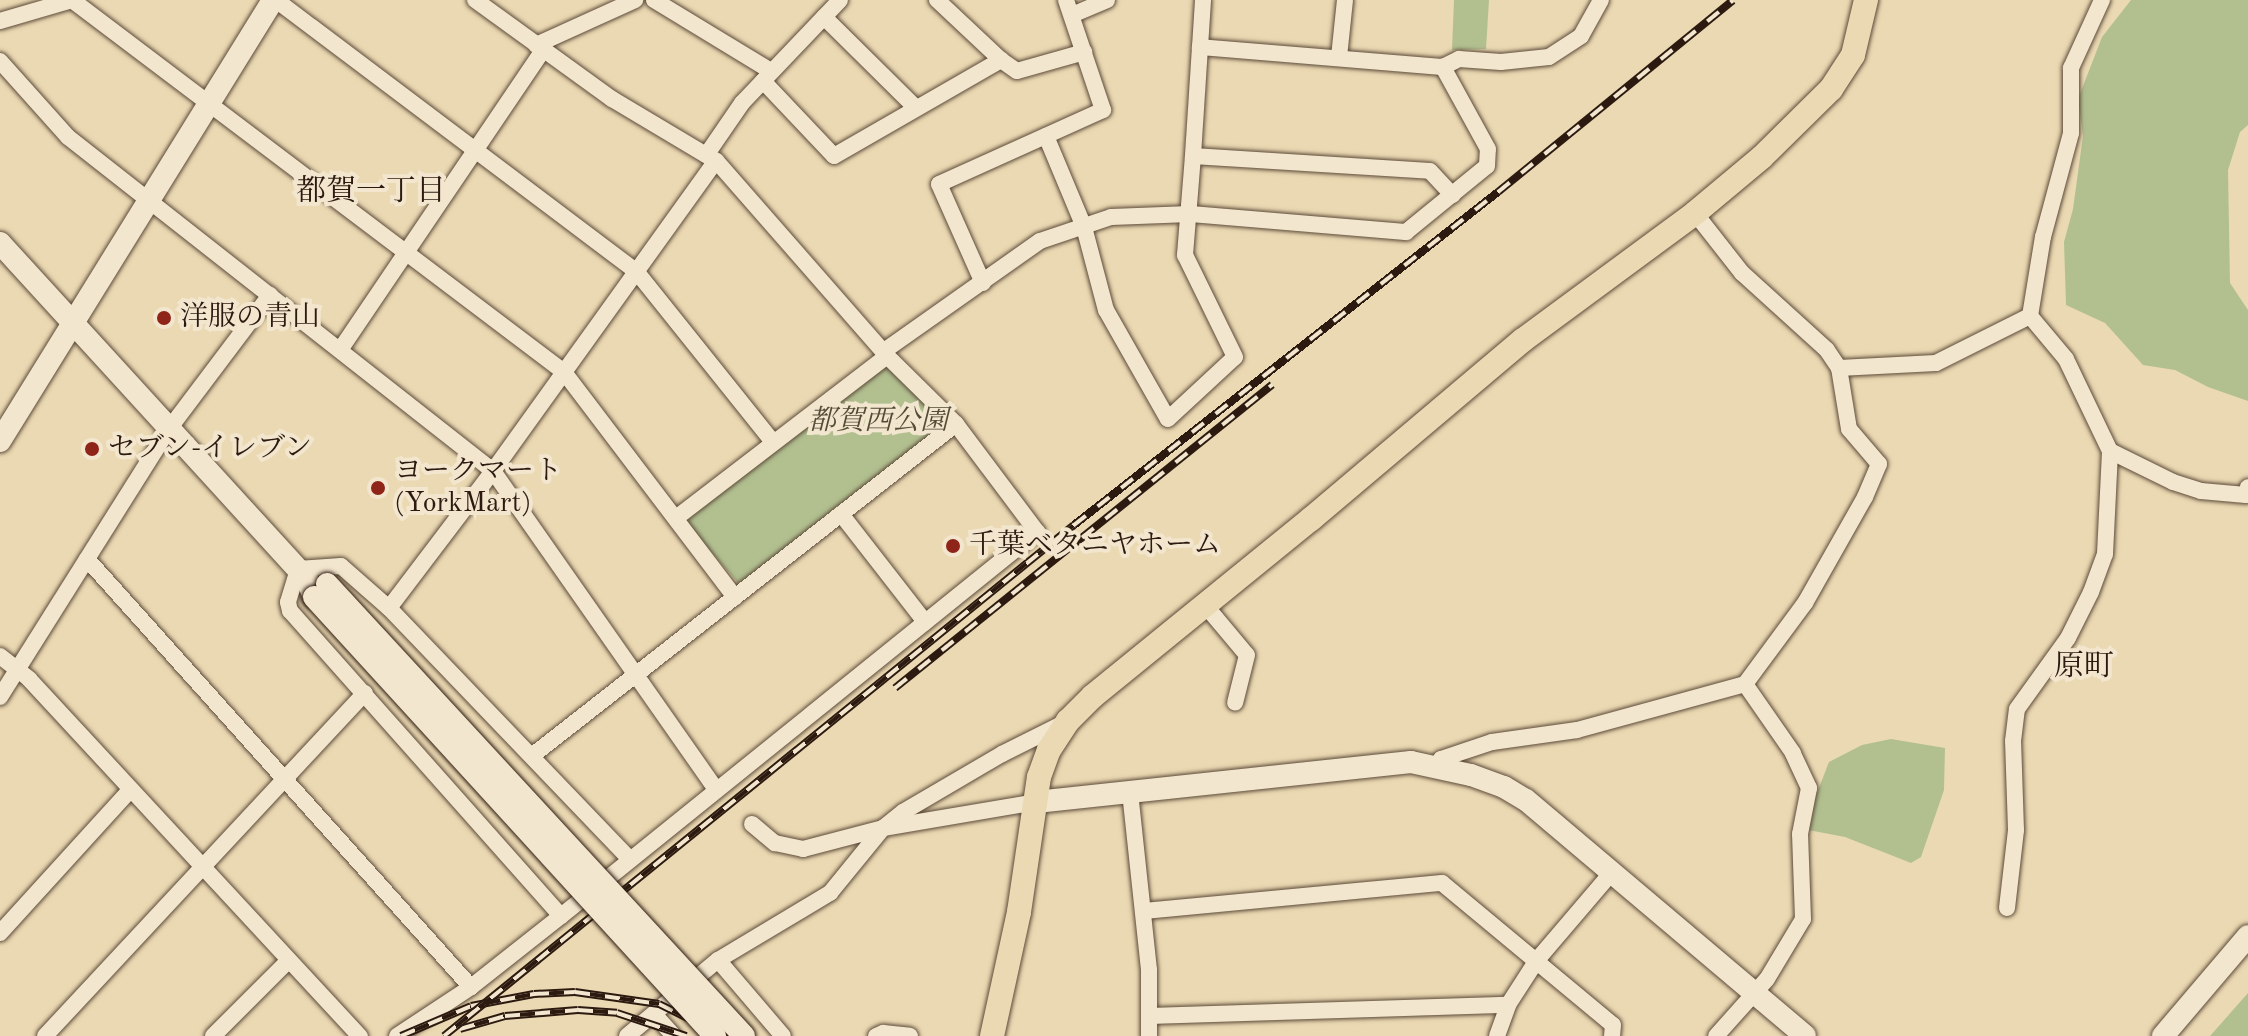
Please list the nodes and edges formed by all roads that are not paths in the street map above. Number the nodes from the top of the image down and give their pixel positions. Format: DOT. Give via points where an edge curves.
graph roads {
  1 [pos="72,0"];
  2 [pos="274,0"];
  3 [pos="635,0"];
  4 [pos="654,0"];
  5 [pos="840,0"];
  6 [pos="937,0"];
  7 [pos="1107,0"];
  8 [pos="1203,0"];
  9 [pos="1345,0"];
  10 [pos="1601,0"];
  11 [pos="1866,0"];
  12 [pos="2102,0"];
  13 [pos="484,3"];
  14 [pos="1069,8"];
  15 [pos="824,17"];
  16 [pos="0,21"];
  17 [pos="540,47"];
  18 [pos="1200,47"];
  19 [pos="1084,52"];
  20 [pos="1339,57"];
  21 [pos="1001,60"];
  22 [pos="0,61"];
  23 [pos="1443,67"];
  24 [pos="767,76"];
  25 [pos="211,103"];
  26 [pos="915,107"];
  27 [pos="1046,136"];
  28 [pos="476,151"];
  29 [pos="1193,156"];
  30 [pos="711,158"];
  31 [pos="1452,195"];
  32 [pos="150,200"];
  33 [pos="1695,213"];
  34 [pos="1190,214"];
  35 [pos="1084,227"];
  36 [pos="0,243"];
  37 [pos="406,252"];
  38 [pos="636,271"];
  39 [pos="983,283"];
  40 [pos="270,295"];
  41 [pos="2030,316"];
  42 [pos="73,323"];
  43 [pos="340,350"];
  44 [pos="885,353"];
  45 [pos="1839,368"];
  46 [pos="564,372"];
  47 [pos="956,424"];
  48 [pos="169,429"];
  49 [pos="0,441"];
  50 [pos="773,442"];
  51 [pos="2110,451"];
  52 [pos="493,471"];
  53 [pos="2247,493"];
  54 [pos="841,514"];
  55 [pos="676,518"];
  56 [pos="87,559"];
  57 [pos="312,582"];
  58 [pos="735,597"];
  59 [pos="1205,605"];
  60 [pos="389,608"];
  61 [pos="925,622"];
  62 [pos="0,656"];
  63 [pos="18,668"];
  64 [pos="637,674"];
  65 [pos="1745,684"];
  66 [pos="365,693"];
  67 [pos="0,697"];
  68 [pos="1235,703"];
  69 [pos="1068,721"];
  70 [pos="533,755"];
  71 [pos="1437,766"];
  72 [pos="283,781"];
  73 [pos="130,790"];
  74 [pos="716,790"];
  75 [pos="1130,792"];
  76 [pos="1036,802"];
  77 [pos="752,824"];
  78 [pos="883,828"];
  79 [pos="630,859"];
  80 [pos="203,866"];
  81 [pos="1613,871"];
  82 [pos="2007,908"];
  83 [pos="1144,911"];
  84 [pos="561,916"];
  85 [pos="0,933"];
  86 [pos="2248,936"];
  87 [pos="718,960"];
  88 [pos="1537,960"];
  89 [pos="288,961"];
  90 [pos="471,987"];
  91 [pos="1755,992"];
  92 [pos="1508,1005"];
  93 [pos="655,1015"];
  94 [pos="1149,1016"];
  95 [pos="45,1036"];
  96 [pos="213,1036"];
  97 [pos="360,1036"];
  98 [pos="397,1036"];
  99 [pos="627,1036"];
  100 [pos="674,1036"];
  101 [pos="715,1036"];
  102 [pos="744,1036"];
  103 [pos="783,1036"];
  104 [pos="876,1036"];
  105 [pos="910,1036"];
  106 [pos="992,1036"];
  107 [pos="1149,1036"];
  108 [pos="1497,1036"];
  109 [pos="1612,1036"];
  110 [pos="1716,1036"];
  111 [pos="1805,1036"];
  112 [pos="2163,1036"];
  1 -- 16 [label="street"];
  1 -- 25 [label="street"];
  2 -- 25 [label="street"];
  2 -- 28 [label="street"];
  3 -- 17 [label="street"];
  4 -- 24 [label="street"];
  5 -- 15 [label="street"];
  6 -- 21 [label="street"];
  7 -- 14 [label="street"];
  8 -- 18 [label="street"];
  9 -- 20 [label="street"];
  10 -- 23 [label="street" via="1581,36 1549,57 1459,59"];
  11 -- 33 [label="main road" via="1853,55 1831,89"];
  12 -- 41 [label="street" via="2071,68 2071,133 2043,237"];
  13 -- 17 [label="street"];
  14 -- 19 [label="street"];
  15 -- 24 [label="street"];
  15 -- 26 [label="street"];
  17 -- 28 [label="street"];
  17 -- 30 [label="street" via="612,99"];
  18 -- 20 [label="street"];
  18 -- 29 [label="street"];
  19 -- 21 [label="street" via="1017,71"];
  19 -- 27 [label="street" via="1103,110"];
  20 -- 23 [label="street"];
  21 -- 26 [label="street"];
  22 -- 32 [label="street" via="68,137"];
  23 -- 31 [label="street" via="1488,149 1487,166"];
  24 -- 26 [label="street" via="834,156"];
  24 -- 30 [label="street"];
  25 -- 32 [label="street"];
  25 -- 37 [label="street"];
  27 -- 35 [label="street"];
  27 -- 39 [label="street" via="939,184"];
  28 -- 37 [label="street"];
  28 -- 38 [label="street"];
  29 -- 31 [label="street" via="1430,171"];
  29 -- 34 [label="street"];
  30 -- 38 [label="street"];
  30 -- 44 [label="street"];
  31 -- 34 [label="street" via="1406,232"];
  32 -- 40 [label="street"];
  32 -- 42 [label="street"];
  33 -- 45 [label="street" via="1742,273 1827,350"];
  33 -- 59 [label="main road" via="1523,340"];
  34 -- 35 [label="street" via="1111,217"];
  34 -- 35 [label="street" via="1185,255 1235,357 1168,419 1106,310"];
  35 -- 39 [label="street" via="1040,241"];
  36 -- 42 [label="street"];
  37 -- 43 [label="street"];
  37 -- 46 [label="street"];
  38 -- 46 [label="street"];
  38 -- 50 [label="street"];
  39 -- 44 [label="street"];
  40 -- 43 [label="street"];
  40 -- 48 [label="street"];
  41 -- 45 [label="street" via="1936,363"];
  41 -- 51 [label="street" via="2066,359"];
  42 -- 48 [label="street"];
  42 -- 49 [label="street"];
  43 -- 52 [label="street"];
  44 -- 47 [label="street"];
  44 -- 50 [label="street"];
  45 -- 65 [label="street" via="1849,429 1879,464 1805,603"];
  46 -- 52 [label="street"];
  46 -- 55 [label="street"];
  47 -- 54 [label="street"];
  47 -- 61 [label="street" via="1037,532"];
  48 -- 56 [label="street"];
  48 -- 57 [label="street"];
  50 -- 55 [label="street"];
  51 -- 53 [label="street" via="2201,491"];
  51 -- 82 [label="street" via="2101,566 2068,638 2017,709 2016,830"];
  52 -- 60 [label="street"];
  52 -- 64 [label="street"];
  54 -- 58 [label="street"];
  54 -- 61 [label="street"];
  55 -- 58 [label="street"];
  56 -- 63 [label="street"];
  56 -- 72 [label="street"];
  57 -- 60 [label="street" via="341,566"];
  57 -- 66 [label="street" via="288,602 290,611"];
  57 -- 101 [label="street, bridge"];
  57 -- 102 [label="street, bridge"];
  58 -- 64 [label="street"];
  59 -- 68 [label="street" via="1247,655"];
  59 -- 69 [label="main road"];
  60 -- 70 [label="street"];
  61 -- 74 [label="street"];
  62 -- 63 [label="street"];
  63 -- 67 [label="street"];
  63 -- 73 [label="street"];
  64 -- 70 [label="street"];
  64 -- 74 [label="street"];
  65 -- 71 [label="street" via="1577,730 1492,742 1441,759"];
  65 -- 91 [label="street" via="1793,753 1809,788 1800,834 1803,919"];
  66 -- 72 [label="street"];
  66 -- 84 [label="street"];
  69 -- 76 [label="main road" via="1049,750"];
  69 -- 78 [label="street" via="930,794"];
  70 -- 79 [label="street"];
  71 -- 75 [label="street" via="1371,765"];
  71 -- 81 [label="street" via="1515,793"];
  72 -- 80 [label="street"];
  72 -- 90 [label="street"];
  73 -- 80 [label="street"];
  73 -- 85 [label="street"];
  74 -- 79 [label="street"];
  75 -- 76 [label="street"];
  75 -- 83 [label="street"];
  76 -- 78 [label="street"];
  76 -- 106 [label="main road"];
  77 -- 78 [label="street" via="775,843 803,849"];
  78 -- 87 [label="street" via="830,893"];
  79 -- 84 [label="street"];
  80 -- 89 [label="street"];
  80 -- 95 [label="street"];
  81 -- 88 [label="street"];
  81 -- 91 [label="street"];
  83 -- 88 [label="street" via="1442,883"];
  83 -- 94 [label="street"];
  84 -- 90 [label="street"];
  86 -- 112 [label="street"];
  87 -- 93 [label="street"];
  87 -- 103 [label="street"];
  88 -- 92 [label="street"];
  88 -- 109 [label="street" via="1613,1025"];
  89 -- 96 [label="street"];
  89 -- 97 [label="street"];
  90 -- 98 [label="street"];
  91 -- 110 [label="street"];
  91 -- 111 [label="street"];
  92 -- 94 [label="street"];
  92 -- 108 [label="street"];
  93 -- 99 [label="street"];
  93 -- 100 [label="street"];
  94 -- 107 [label="street"];
  104 -- 105 [label="street"];
}
